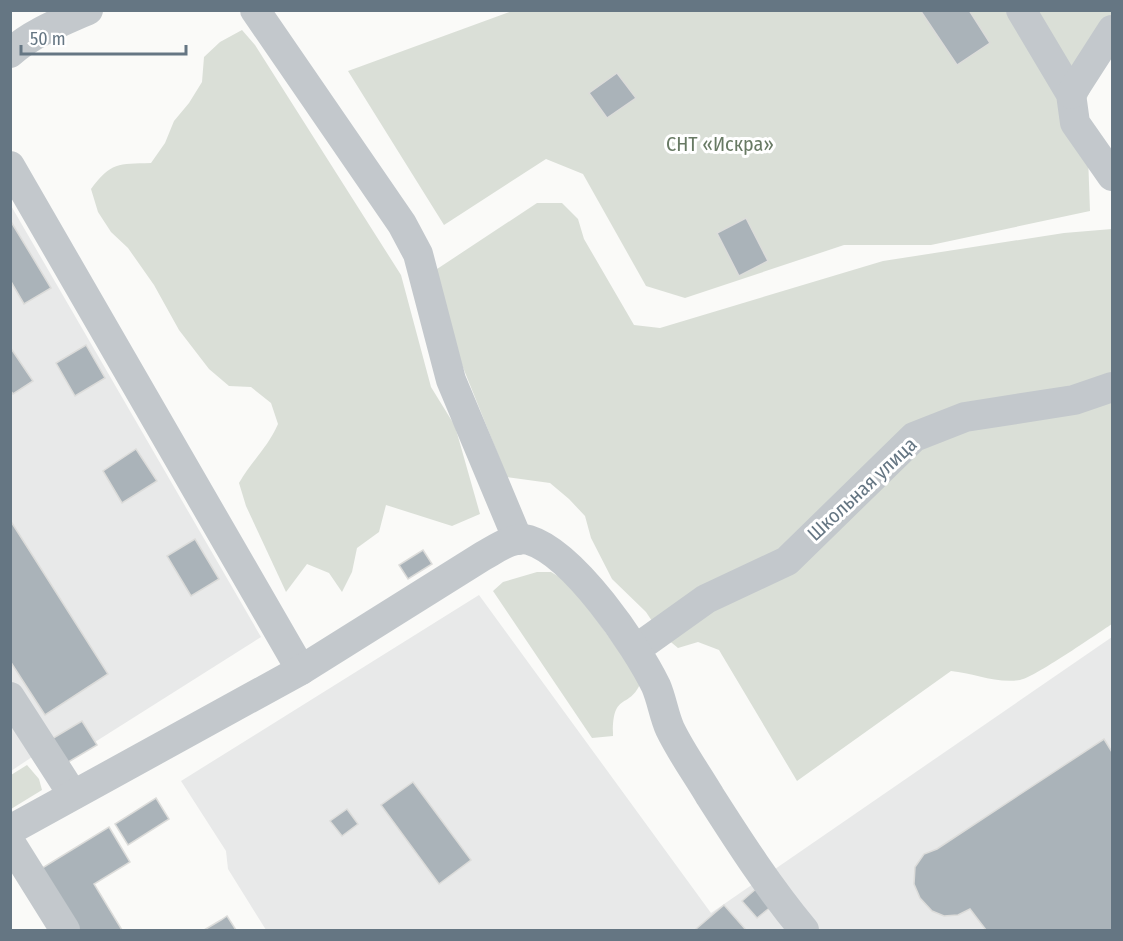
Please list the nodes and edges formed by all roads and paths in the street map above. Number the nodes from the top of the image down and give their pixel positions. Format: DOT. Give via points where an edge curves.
graph roads {
  1 [pos="88,10"];
  2 [pos="255,10"];
  3 [pos="1021,10"];
  4 [pos="1113,30"];
  5 [pos="10,53"];
  6 [pos="1071,94"];
  7 [pos="10,166"];
  8 [pos="1113,176"];
  9 [pos="1113,387"];
  10 [pos="518,540"];
  11 [pos="636,649"];
  12 [pos="301,670"];
  13 [pos="10,697"];
  14 [pos="73,795"];
  15 [pos="10,830"];
  16 [pos="10,842"];
  17 [pos="65,930"];
  18 [pos="804,930"];
  1 -- 5 [label="street"];
  2 -- 10 [label="street" via="402,224 418,254 451,380"];
  3 -- 6 [label="street"];
  4 -- 6 [label="street"];
  6 -- 8 [label="street" via="1075,123"];
  7 -- 12 [label="street"];
  9 -- 11 [label="street, Школьная улица" via="1074,400 965,417 914,437 787,561 706,599"];
  10 -- 11 [label="street" via="529,540 575,570"];
  10 -- 12 [label="street" via="483,556"];
  11 -- 18 [label="street" via="656,688 670,729 686,756 759,874"];
  12 -- 14 [label="street"];
  13 -- 14 [label="street"];
  14 -- 15 [label="street"];
  16 -- 17 [label="street"];
}
